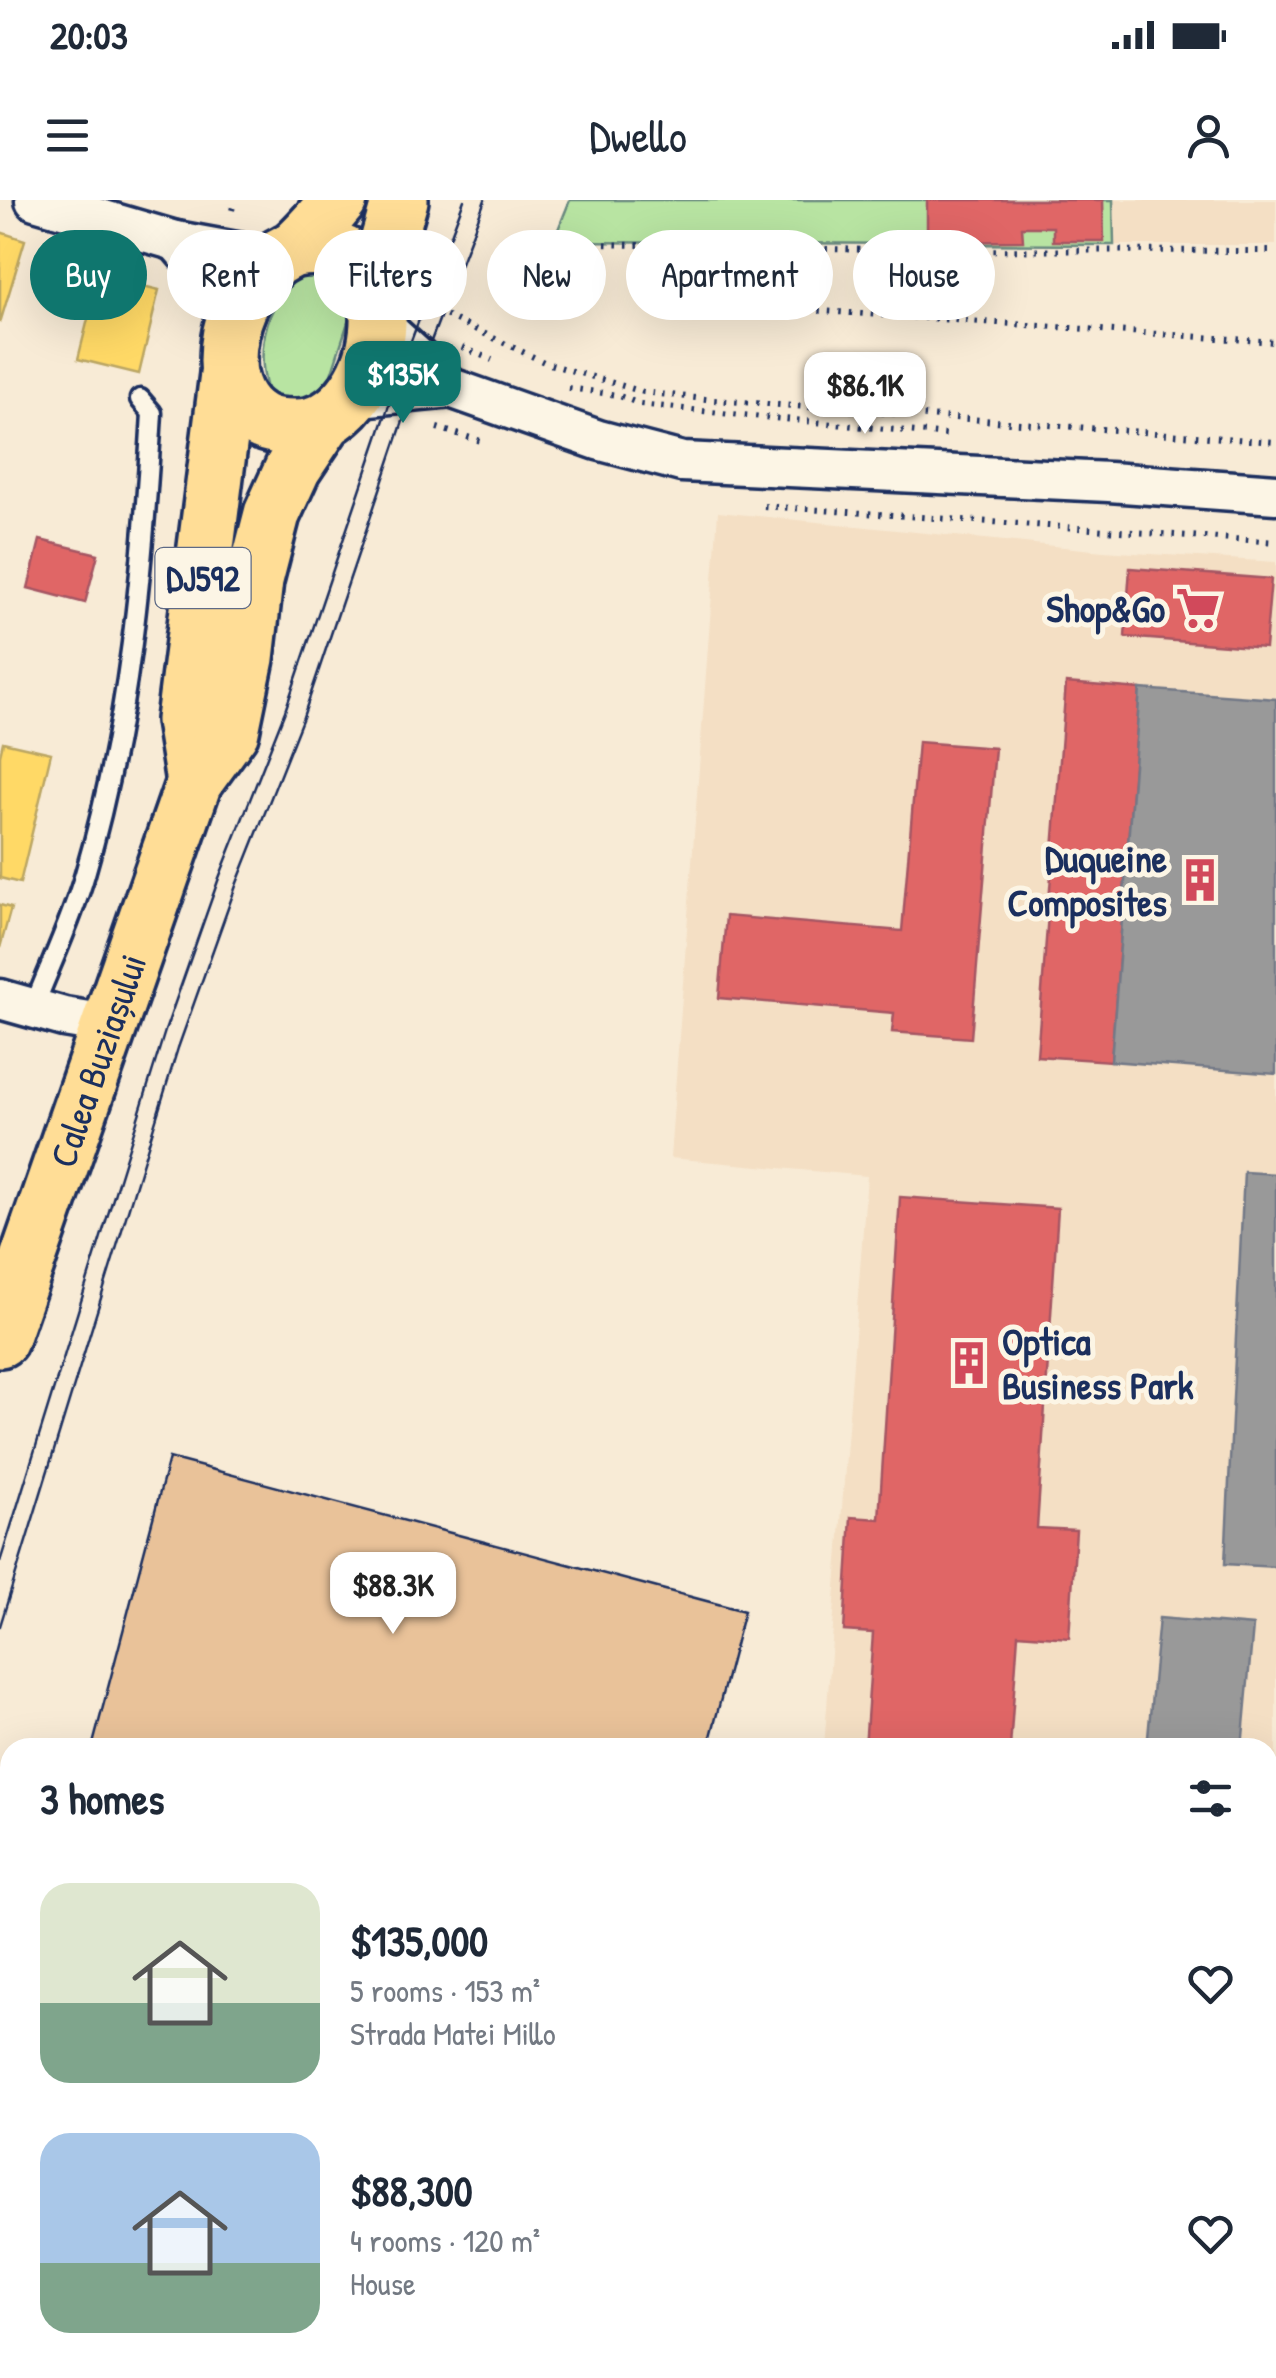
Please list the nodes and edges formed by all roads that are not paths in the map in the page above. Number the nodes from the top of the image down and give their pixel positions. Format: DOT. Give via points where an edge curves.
graph roads {
  1 [pos="35,200"];
  2 [pos="339,200"];
  3 [pos="400,200"];
  4 [pos="397,230"];
  5 [pos="167,238"];
  6 [pos="294,245"];
  7 [pos="234,320"];
  8 [pos="384,320"];
  9 [pos="404,320"];
  10 [pos="228,374"];
  11 [pos="451,388"];
  12 [pos="140,399"];
  13 [pos="336,410"];
  14 [pos="1276,494"];
  15 [pos="194,782"];
  16 [pos="17,1004"];
  17 [pos="112,1025"];
  18 [pos="0,1339"];
  1 -- 5 [label="street"];
  2 -- 6 [label="main road, DJ592"];
  3 -- 4 [label="main road, DJ592"];
  7 -- 10 [label="main road, DJ592"];
  8 -- 13 [label="main road, DJ592" via="369,366"];
  9 -- 11 [label="street"];
  10 -- 13 [label="main road" via="241,405 260,422 304,428"];
  10 -- 15 [label="main road, Calea Buziașului / DJ592" via="184,720"];
  11 -- 13 [label="street"];
  11 -- 14 [label="street" via="682,462"];
  12 -- 16 [label="lane" via="152,413 147,509 122,714 85,876"];
  13 -- 15 [label="main road, Calea Buziașului / DJ592" via="292,468 272,514 254,580 230,731"];
  15 -- 17 [label="main road, Calea Buziașului / DJ592"];
  16 -- 17 [label="street"];
  17 -- 18 [label="main road, Calea Buziașului / DJ592"];
}
